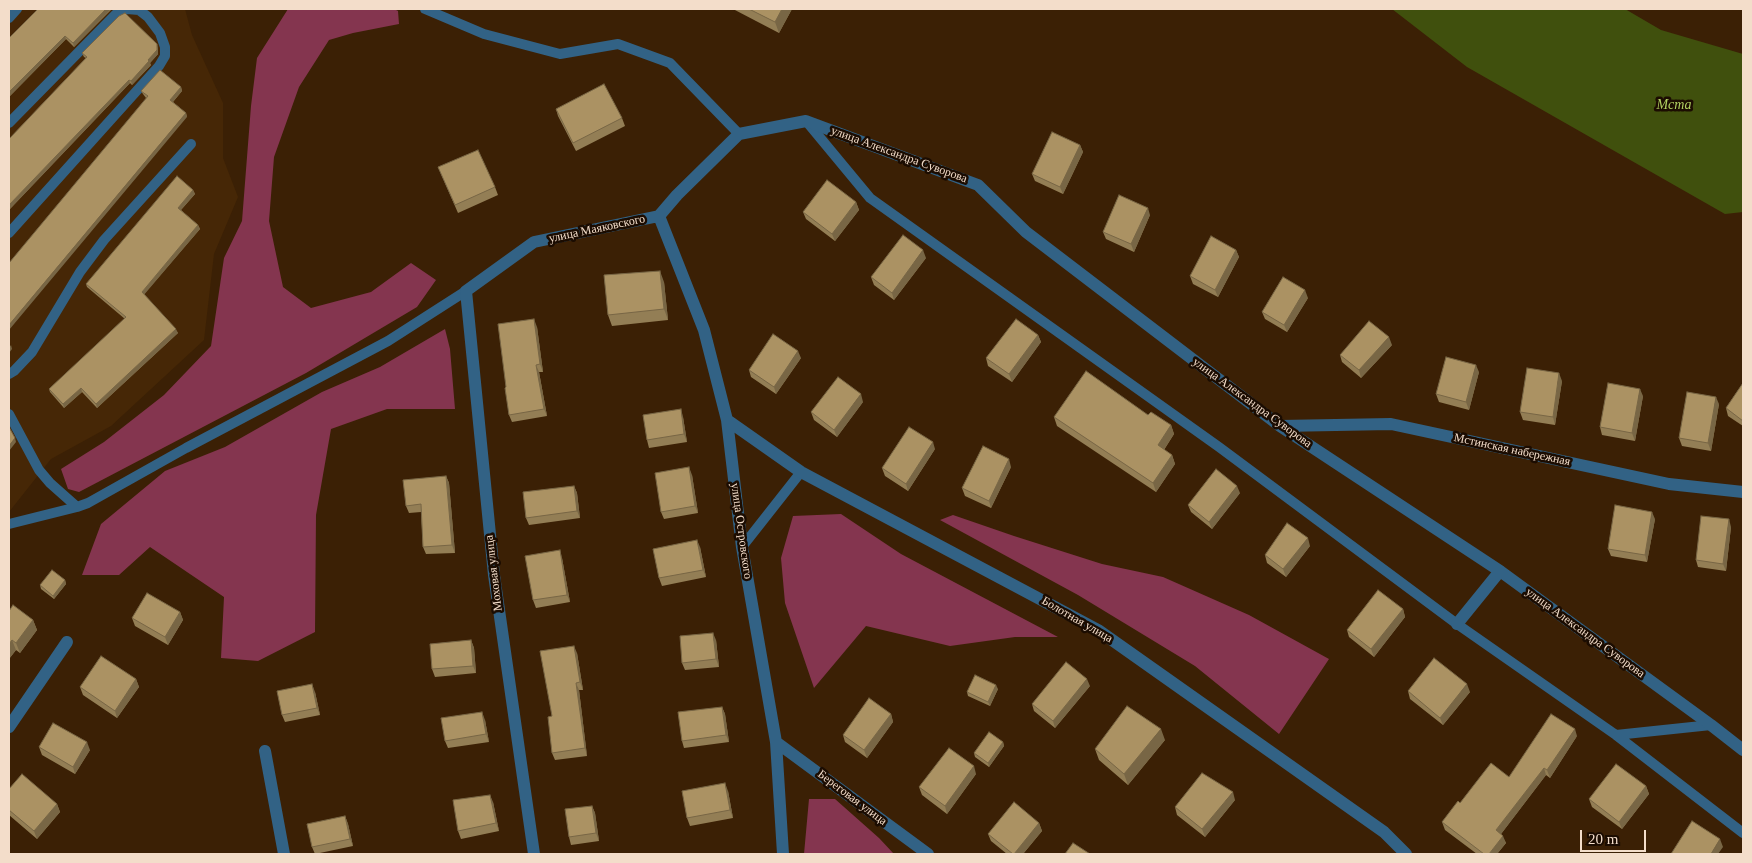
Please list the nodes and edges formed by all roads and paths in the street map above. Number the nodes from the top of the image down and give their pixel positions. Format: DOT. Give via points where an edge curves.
graph roads {
  1 [pos="18,9"];
  2 [pos="425,9"];
  3 [pos="9,18"];
  4 [pos="806,121"];
  5 [pos="9,123"];
  6 [pos="739,134"];
  7 [pos="191,144"];
  8 [pos="659,216"];
  9 [pos="9,233"];
  10 [pos="466,290"];
  11 [pos="9,374"];
  12 [pos="9,414"];
  13 [pos="727,420"];
  14 [pos="1280,426"];
  15 [pos="801,472"];
  16 [pos="1743,492"];
  17 [pos="77,507"];
  18 [pos="9,524"];
  19 [pos="742,547"];
  20 [pos="1500,571"];
  21 [pos="1458,624"];
  22 [pos="67,642"];
  23 [pos="1711,725"];
  24 [pos="9,727"];
  25 [pos="1616,735"];
  26 [pos="776,742"];
  27 [pos="1743,750"];
  28 [pos="265,751"];
  29 [pos="1743,833"];
  30 [pos="284,854"];
  31 [pos="534,854"];
  32 [pos="783,854"];
  33 [pos="928,854"];
  34 [pos="1406,854"];
  1 -- 3 [label="lane"];
  2 -- 6 [label="lane" via="484,34 560,54 618,44 670,63"];
  4 -- 6 [label="street"];
  4 -- 14 [label="street, улица Александра Суворова" via="978,185 1026,232"];
  4 -- 21 [label="lane" via="870,198 1219,447"];
  5 -- 9 [label="lane" via="116,14 126,9 139,10 160,33 165,56 159,66"];
  6 -- 8 [label="street, улица Маяковского"];
  7 -- 11 [label="lane" via="104,240 80,272 32,352"];
  8 -- 10 [label="street, улица Маяковского" via="534,242"];
  8 -- 13 [label="street, улица Островского" via="704,330"];
  10 -- 17 [label="lane" via="388,341"];
  10 -- 31 [label="street, Моховая улица" via="494,575"];
  12 -- 17 [label="lane" via="39,470"];
  13 -- 15 [label="street, Болотная улица"];
  13 -- 19 [label="street, улица Островского"];
  14 -- 16 [label="street, Мстинская набережная" via="1391,424 1669,484"];
  14 -- 20 [label="street, улица Александра Суворова"];
  15 -- 19 [label="lane"];
  15 -- 34 [label="street, Болотная улица" via="1098,630 1384,832"];
  17 -- 18 [label="lane"];
  19 -- 26 [label="street, улица Островского"];
  20 -- 21 [label="street"];
  20 -- 23 [label="street, улица Александра Суворова"];
  21 -- 25 [label="lane"];
  22 -- 24 [label="street"];
  23 -- 25 [label="lane"];
  23 -- 27 [label="street, улица Александра Суворова"];
  25 -- 29 [label="lane"];
  26 -- 32 [label="street, улица Островского"];
  26 -- 33 [label="street, Береговая улица"];
  28 -- 30 [label="street"];
}
